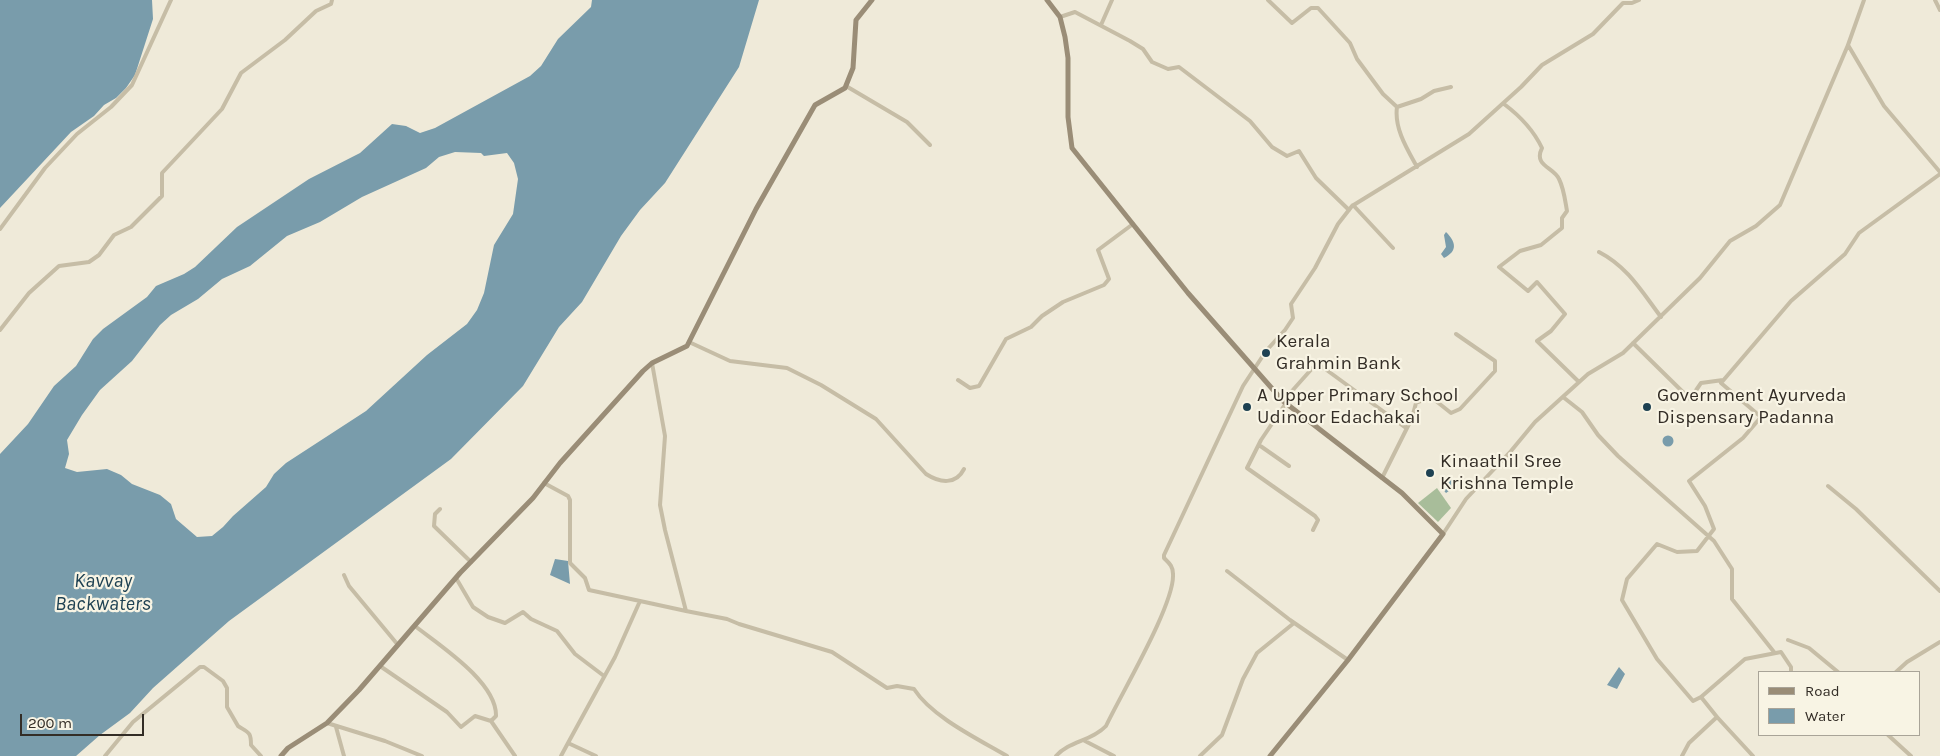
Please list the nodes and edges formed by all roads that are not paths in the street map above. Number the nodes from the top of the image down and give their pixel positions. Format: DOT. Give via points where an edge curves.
graph roads {
  1 [pos="171,0"];
  2 [pos="332,0"];
  3 [pos="872,0"];
  4 [pos="1047,0"];
  5 [pos="1112,0"];
  6 [pos="1268,0"];
  7 [pos="1639,0"];
  8 [pos="1864,0"];
  9 [pos="1935,0"];
  10 [pos="1940,10"];
  11 [pos="1060,17"];
  12 [pos="1101,25"];
  13 [pos="1848,44"];
  14 [pos="846,86"];
  15 [pos="1451,87"];
  16 [pos="1504,104"];
  17 [pos="1397,107"];
  18 [pos="930,146"];
  19 [pos="1417,167"];
  20 [pos="1940,173"];
  21 [pos="1353,205"];
  22 [pos="1349,210"];
  23 [pos="1133,224"];
  24 [pos="0,229"];
  25 [pos="1393,248"];
  26 [pos="1599,252"];
  27 [pos="1661,317"];
  28 [pos="0,330"];
  29 [pos="1456,334"];
  30 [pos="689,342"];
  31 [pos="1633,343"];
  32 [pos="652,363"];
  33 [pos="1254,367"];
  34 [pos="958,380"];
  35 [pos="1722,380"];
  36 [pos="1579,382"];
  37 [pos="1563,397"];
  38 [pos="1284,402"];
  39 [pos="1406,428"];
  40 [pos="1258,445"];
  41 [pos="1289,466"];
  42 [pos="964,469"];
  43 [pos="1382,478"];
  44 [pos="544,483"];
  45 [pos="1828,486"];
  46 [pos="440,509"];
  47 [pos="1313,530"];
  48 [pos="1443,534"];
  49 [pos="1709,536"];
  50 [pos="471,562"];
  51 [pos="1227,571"];
  52 [pos="344,575"];
  53 [pos="456,578"];
  54 [pos="1940,591"];
  55 [pos="640,601"];
  56 [pos="686,611"];
  57 [pos="1294,623"];
  58 [pos="415,626"];
  59 [pos="1788,640"];
  60 [pos="1940,642"];
  61 [pos="398,645"];
  62 [pos="1774,652"];
  63 [pos="1348,660"];
  64 [pos="380,666"];
  65 [pos="1791,671"];
  66 [pos="1837,671"];
  67 [pos="1897,671"];
  68 [pos="604,676"];
  69 [pos="1702,697"];
  70 [pos="1717,717"];
  71 [pos="491,721"];
  72 [pos="327,723"];
  73 [pos="336,727"];
  74 [pos="1889,736"];
  75 [pos="1084,741"];
  76 [pos="568,743"];
  77 [pos="105,756"];
  78 [pos="261,756"];
  79 [pos="280,756"];
  80 [pos="344,756"];
  81 [pos="422,756"];
  82 [pos="515,756"];
  83 [pos="561,756"];
  84 [pos="596,756"];
  85 [pos="1007,756"];
  86 [pos="1056,756"];
  87 [pos="1114,756"];
  88 [pos="1200,756"];
  89 [pos="1270,756"];
  90 [pos="1682,756"];
  91 [pos="1753,756"];
  92 [pos="1911,756"];
  1 -- 24 [label="street" via="132,85 77,134 45,168"];
  2 -- 28 [label="street" via="241,73 222,109 162,174 162,196 131,227 114,235 99,255 88,262 59,266 29,293"];
  3 -- 14 [label="main road" via="856,20 853,68"];
  4 -- 11 [label="main road"];
  5 -- 12 [label="street"];
  6 -- 17 [label="street" via="1292,23 1313,7 1318,8 1350,43 1357,59"];
  7 -- 16 [label="street" via="1623,3 1593,34 1542,65"];
  8 -- 13 [label="street"];
  9 -- 10 [label="street"];
  11 -- 12 [label="street" via="1075,12"];
  11 -- 23 [label="main road" via="1068,58 1068,117 1072,148"];
  12 -- 22 [label="street" via="1143,49 1152,62 1168,69 1180,67 1250,121 1272,147 1287,156 1299,151 1316,178"];
  13 -- 20 [label="street" via="1884,106"];
  13 -- 27 [label="street" via="1780,205 1756,226 1730,241 1700,278"];
  14 -- 18 [label="street" via="907,122"];
  14 -- 30 [label="main road" via="839,93 818,101 811,111 756,209"];
  15 -- 17 [label="street"];
  16 -- 19 [label="street" via="1468,134"];
  16 -- 36 [label="street" via="1525,121 1538,138 1542,148 1541,161 1559,179 1568,211 1562,218 1562,228 1541,245 1520,251 1500,267 1528,291 1537,282 1565,314 1551,331 1537,341"];
  17 -- 19 [label="street" via="1398,126"];
  19 -- 21 [label="street"];
  20 -- 35 [label="street" via="1859,233 1844,254 1791,301"];
  21 -- 22 [label="street"];
  21 -- 25 [label="street"];
  22 -- 33 [label="street" via="1328,241 1308,281 1296,295 1292,304 1293,318"];
  23 -- 33 [label="main road" via="1188,293"];
  23 -- 34 [label="street" via="1098,250 1109,279 1104,285 1063,302 1031,327 1006,339 979,386 970,388"];
  26 -- 27 [label="street" via="1616,261"];
  27 -- 31 [label="street"];
  29 -- 39 [label="street" via="1495,361 1495,371 1460,409 1451,414 1431,397 1416,403"];
  30 -- 32 [label="main road" via="680,350"];
  30 -- 42 [label="street" via="730,361 787,368 822,385 876,419 935,480 951,481 960,477"];
  31 -- 35 [label="street" via="1690,399 1701,383"];
  31 -- 36 [label="street"];
  32 -- 44 [label="main road"];
  32 -- 56 [label="street" via="665,436 660,505"];
  33 -- 38 [label="main road"];
  33 -- 75 [label="street" via="1164,555 1172,566 1173,579 1159,620 1106,726"];
  35 -- 49 [label="street" via="1721,383 1761,417 1744,438 1689,481 1705,506 1714,529"];
  36 -- 37 [label="street"];
  37 -- 48 [label="street" via="1528,429 1512,451 1466,499"];
  37 -- 49 [label="street" via="1582,412 1618,456"];
  38 -- 39 [label="street" via="1317,363"];
  38 -- 40 [label="street"];
  38 -- 43 [label="main road"];
  39 -- 43 [label="street"];
  40 -- 41 [label="street"];
  40 -- 47 [label="street" via="1247,468 1315,516 1318,520"];
  43 -- 48 [label="main road" via="1402,492"];
  44 -- 50 [label="main road"];
  44 -- 55 [label="street" via="570,500 570,563 585,578 589,590"];
  45 -- 54 [label="street"];
  46 -- 50 [label="street" via="435,514 434,526"];
  48 -- 63 [label="main road"];
  49 -- 62 [label="street" via="1732,569 1732,599"];
  49 -- 69 [label="street" via="1697,551 1677,552 1657,544 1627,578 1622,600 1657,659 1692,701"];
  50 -- 53 [label="main road"];
  51 -- 57 [label="street"];
  52 -- 61 [label="street" via="349,586"];
  53 -- 58 [label="main road"];
  53 -- 68 [label="street" via="476,609 506,623 523,612 557,632 575,654"];
  55 -- 56 [label="street"];
  55 -- 68 [label="street"];
  56 -- 85 [label="street" via="727,619 832,652 887,688 914,689 955,725"];
  57 -- 63 [label="street"];
  57 -- 88 [label="street" via="1257,653 1243,679 1222,734"];
  58 -- 61 [label="main road"];
  58 -- 71 [label="street" via="450,652 476,678 496,708 496,716"];
  59 -- 66 [label="street" via="1809,648"];
  60 -- 67 [label="street"];
  61 -- 64 [label="main road"];
  62 -- 65 [label="street" via="1781,652"];
  62 -- 69 [label="street" via="1745,659"];
  63 -- 89 [label="main road"];
  64 -- 71 [label="street" via="447,712 461,727 475,716"];
  64 -- 72 [label="main road"];
  68 -- 76 [label="street"];
  69 -- 70 [label="street"];
  70 -- 90 [label="street" via="1689,743"];
  70 -- 91 [label="street"];
  71 -- 82 [label="street"];
  72 -- 73 [label="street"];
  72 -- 79 [label="main road"];
  73 -- 80 [label="street"];
  73 -- 81 [label="street"];
  74 -- 92 [label="street"];
  75 -- 86 [label="street"];
  75 -- 87 [label="street"];
  76 -- 83 [label="street"];
  76 -- 84 [label="street"];
  77 -- 78 [label="street" via="133,722 200,667 223,681 227,688 228,707 238,726 251,734 251,745"];
}
